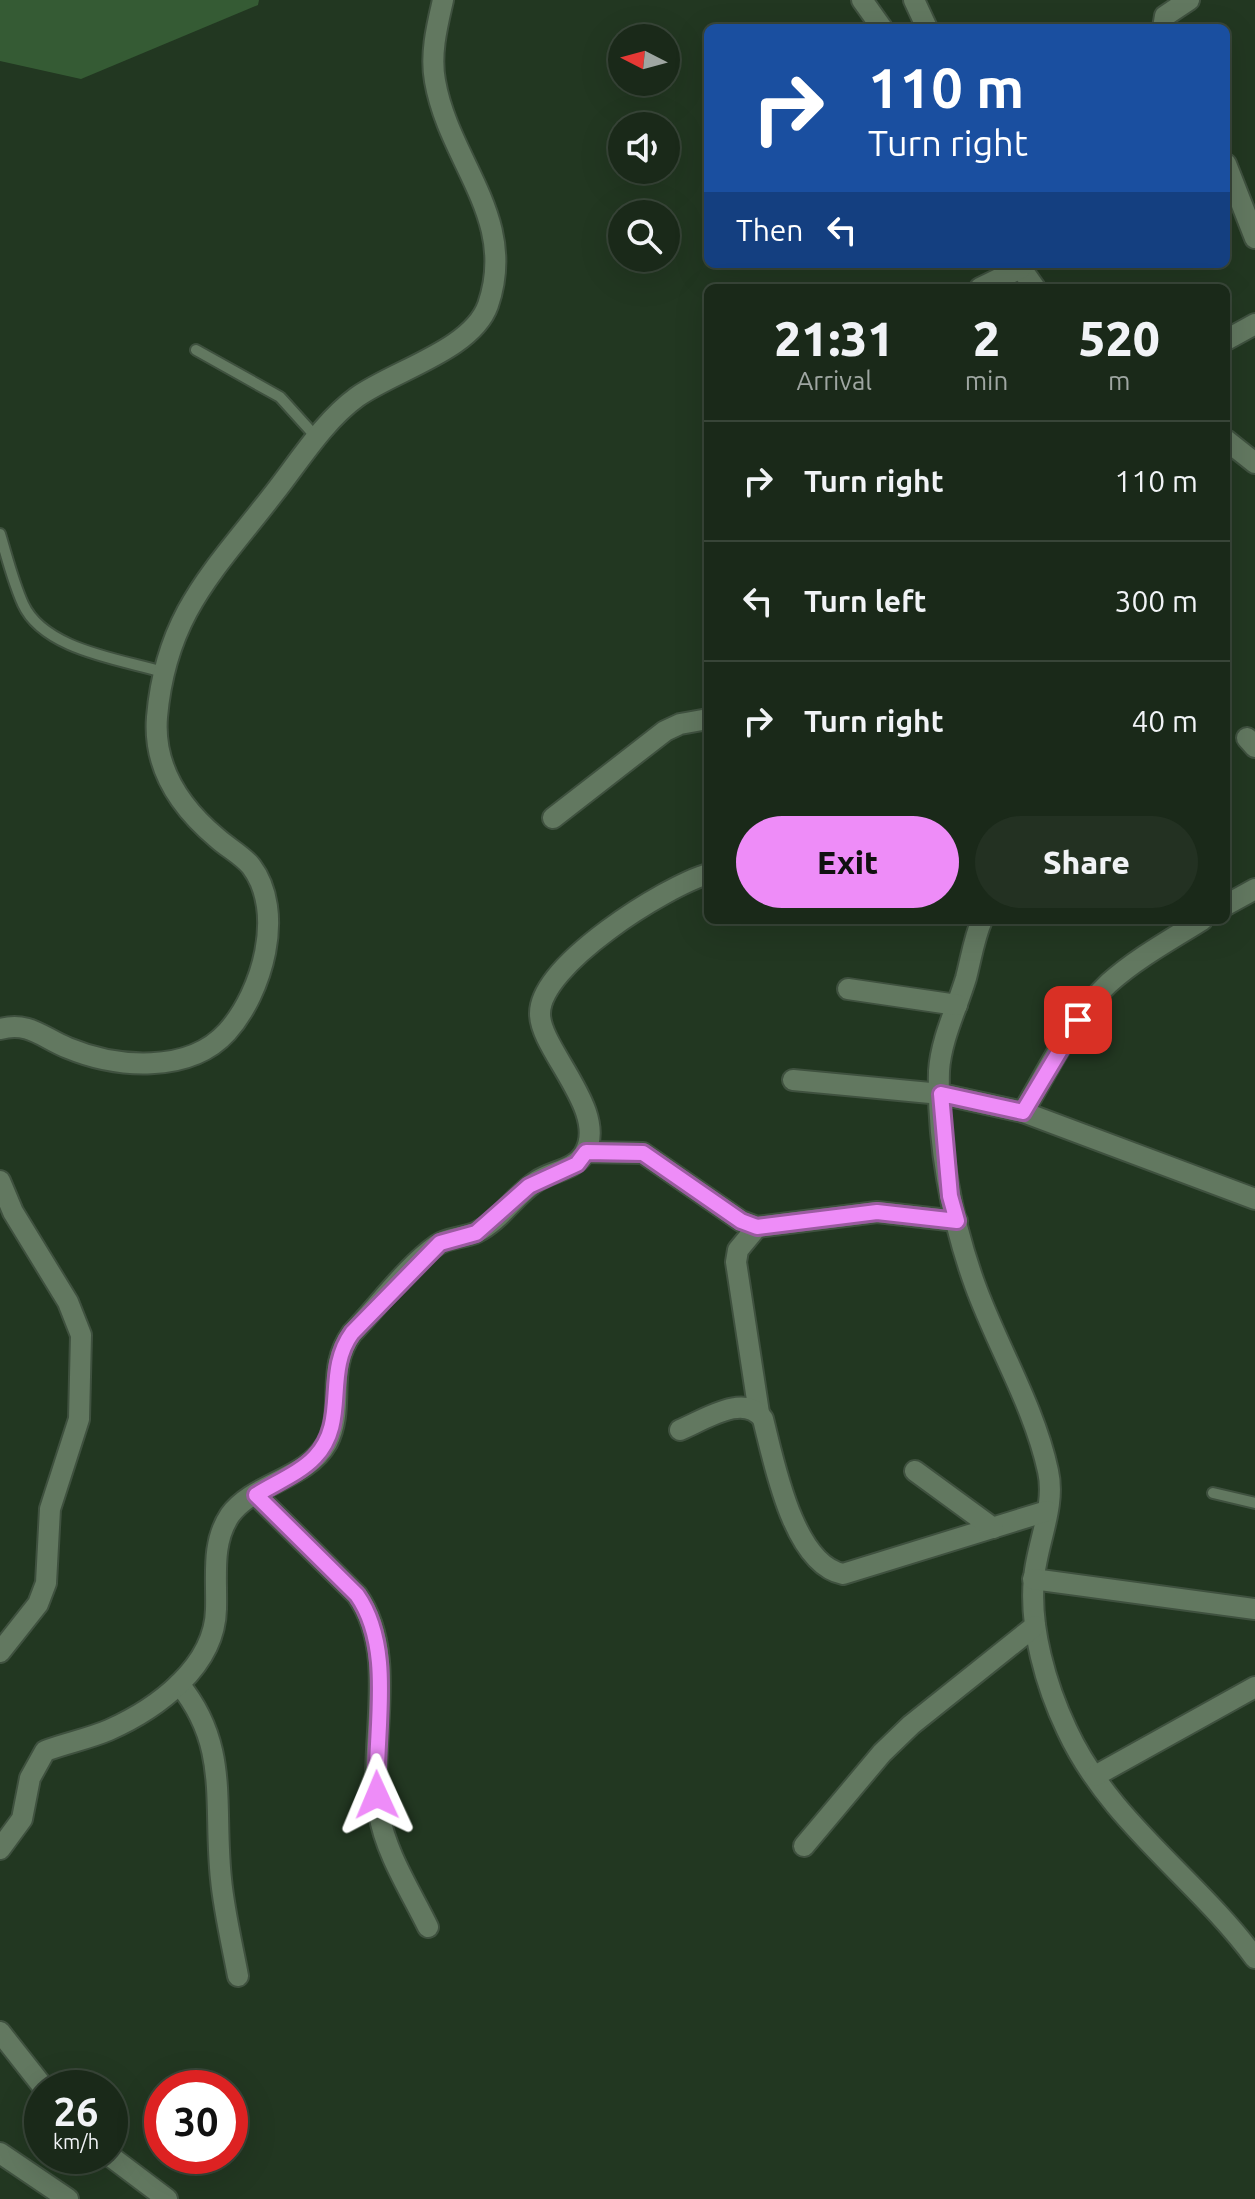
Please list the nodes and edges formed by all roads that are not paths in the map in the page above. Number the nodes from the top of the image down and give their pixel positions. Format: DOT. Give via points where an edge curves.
graph roads {
  1 [pos="443,0"];
  2 [pos="862,0"];
  3 [pos="914,0"];
  4 [pos="1189,0"];
  5 [pos="879,24"];
  6 [pos="925,24"];
  7 [pos="1164,24"];
  8 [pos="1230,174"];
  9 [pos="1255,238"];
  10 [pos="1016,268"];
  11 [pos="987,284"];
  12 [pos="1255,324"];
  13 [pos="1230,338"];
  14 [pos="196,350"];
  15 [pos="317,438"];
  16 [pos="1230,443"];
  17 [pos="1255,463"];
  18 [pos="0,534"];
  19 [pos="163,672"];
  20 [pos="704,720"];
  21 [pos="553,818"];
  22 [pos="704,876"];
  23 [pos="1255,889"];
  24 [pos="1230,903"];
  25 [pos="981,924"];
  26 [pos="1196,924"];
  27 [pos="848,989"];
  28 [pos="957,1005"];
  29 [pos="0,1029"];
  30 [pos="793,1080"];
  31 [pos="941,1094"];
  32 [pos="1023,1112"];
  33 [pos="586,1152"];
  34 [pos="0,1181"];
  35 [pos="1255,1199"];
  36 [pos="957,1221"];
  37 [pos="757,1227"];
  38 [pos="759,1413"];
  39 [pos="680,1430"];
  40 [pos="915,1471"];
  41 [pos="1213,1493"];
  42 [pos="256,1495"];
  43 [pos="1255,1503"];
  44 [pos="1047,1511"];
  45 [pos="993,1528"];
  46 [pos="1033,1579"];
  47 [pos="1255,1609"];
  48 [pos="1035,1626"];
  49 [pos="0,1652"];
  50 [pos="179,1684"];
  51 [pos="1255,1687"];
  52 [pos="1095,1776"];
  53 [pos="804,1846"];
  54 [pos="0,1849"];
  55 [pos="428,1927"];
  56 [pos="1255,1958"];
  57 [pos="238,1976"];
  58 [pos="0,2032"];
  59 [pos="30,2070"];
  60 [pos="0,2153"];
  61 [pos="128,2170"];
  62 [pos="68,2199"];
  63 [pos="167,2199"];
  1 -- 15 [label="street" via="435,36 435,79 448,125 497,243 487,310 464,338 355,398"];
  2 -- 5 [label="street"];
  3 -- 6 [label="street"];
  4 -- 7 [label="street" via="1165,16"];
  8 -- 9 [label="street"];
  10 -- 11 [label="street"];
  12 -- 13 [label="street"];
  14 -- 15 [label="lane" via="280,397"];
  15 -- 19 [label="street" via="214,566 182,618"];
  16 -- 17 [label="street"];
  18 -- 19 [label="lane" via="23,605 46,631 70,644"];
  19 -- 29 [label="street" via="157,723 168,781 216,838 251,867 263,889 268,922 264,956 250,997 230,1030 209,1050 176,1059 123,1064 17,1024"];
  20 -- 21 [label="street" via="665,731"];
  22 -- 33 [label="street" via="664,893 598,938 553,982 541,1002 544,1030 584,1110"];
  23 -- 24 [label="street"];
  25 -- 28 [label="street"];
  26 -- 32 [label="street" via="1107,985 1078,1020"];
  27 -- 28 [label="street"];
  28 -- 31 [label="street" via="943,1046"];
  30 -- 31 [label="street"];
  31 -- 32 [label="street"];
  31 -- 36 [label="street"];
  32 -- 35 [label="street"];
  33 -- 37 [label="street" via="643,1153"];
  33 -- 42 [label="street" via="577,1164 529,1186 476,1233 430,1251 340,1350 333,1425 326,1444 313,1460"];
  34 -- 49 [label="street" via="81,1335 79,1419 50,1509 46,1583 38,1604"];
  36 -- 37 [label="street" via="877,1212"];
  36 -- 44 [label="street" via="974,1283 1048,1469"];
  37 -- 38 [label="street" via="738,1250 736,1262"];
  38 -- 39 [label="street" via="748,1405"];
  38 -- 45 [label="street" via="783,1500 821,1564 833,1572 843,1574"];
  40 -- 45 [label="street"];
  41 -- 43 [label="lane"];
  42 -- 50 [label="street" via="234,1510 222,1528 209,1643"];
  42 -- 55 [label="street" via="370,1613 378,1669 379,1815"];
  44 -- 45 [label="street"];
  44 -- 46 [label="street"];
  46 -- 47 [label="street"];
  46 -- 48 [label="street"];
  48 -- 52 [label="street" via="1067,1731"];
  48 -- 53 [label="street" via="911,1725"];
  50 -- 54 [label="street" via="107,1731 45,1751 30,1778 22,1819"];
  50 -- 57 [label="street" via="209,1729 215,1757 221,1879"];
  51 -- 52 [label="street"];
  52 -- 56 [label="street"];
  58 -- 59 [label="street"];
  60 -- 62 [label="street"];
  61 -- 63 [label="street"];
}
